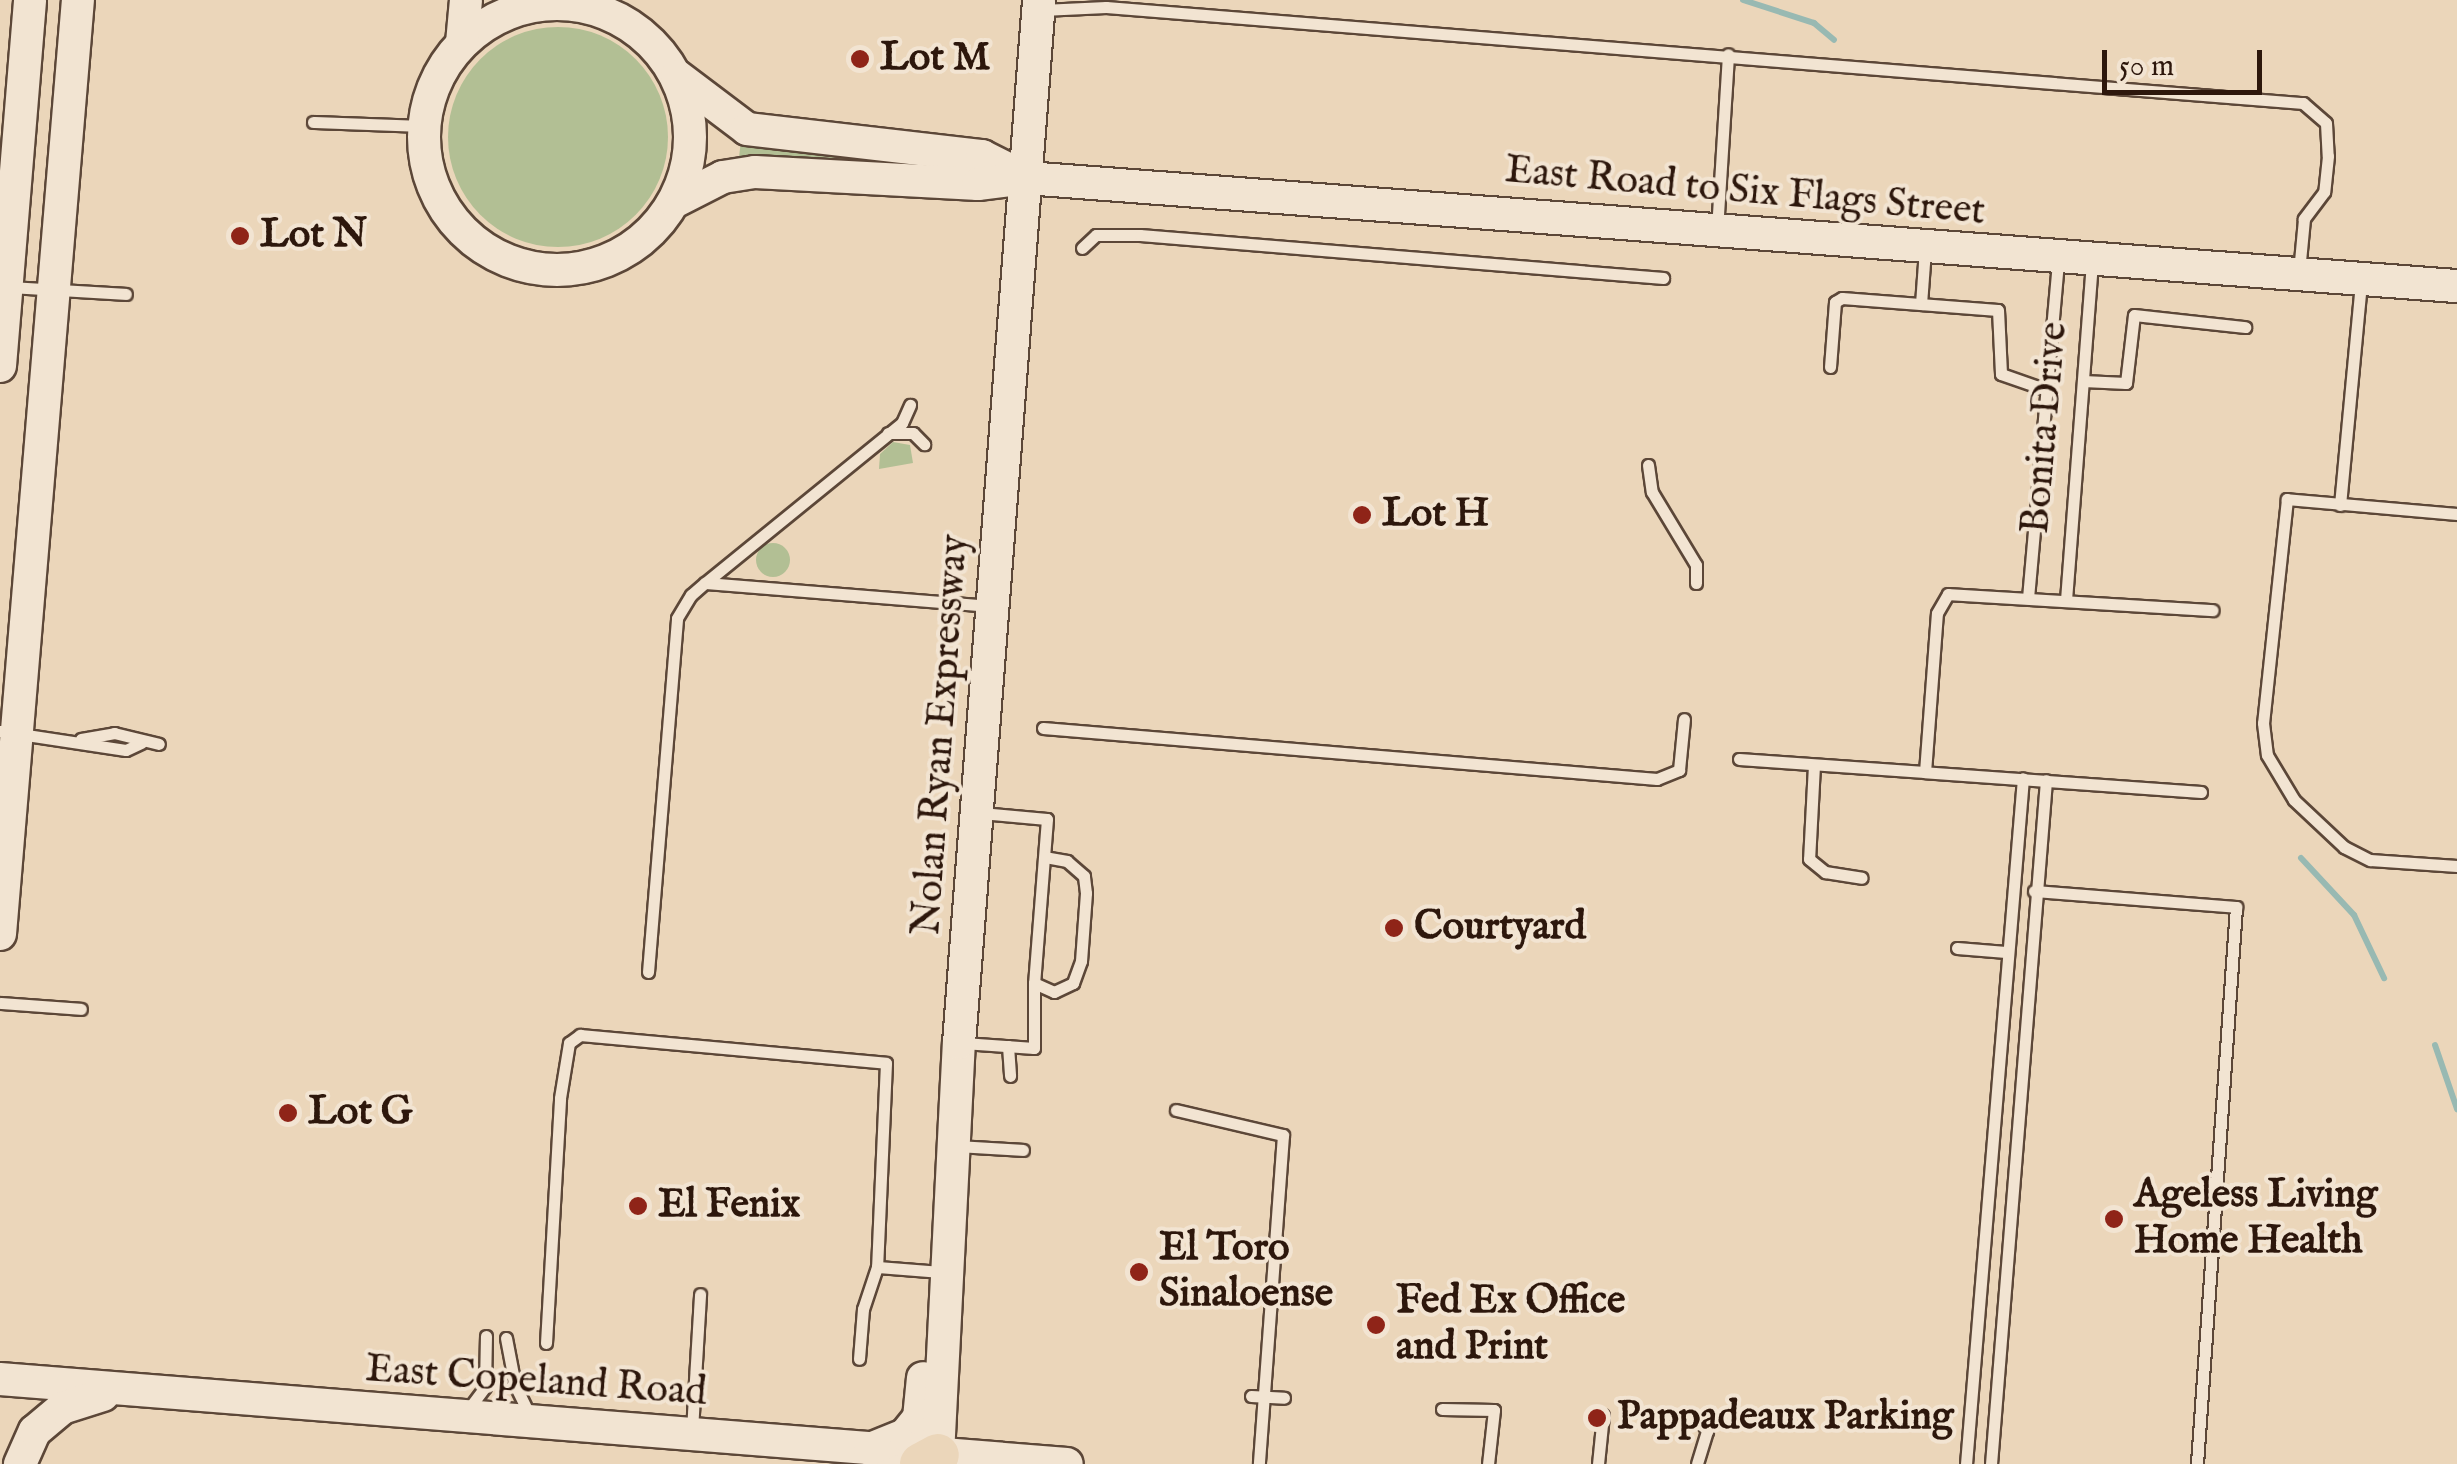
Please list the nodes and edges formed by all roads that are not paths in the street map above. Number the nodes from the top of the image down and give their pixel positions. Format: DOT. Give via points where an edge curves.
graph roads {
  1 [pos="30,0"];
  2 [pos="78,0"];
  3 [pos="466,0"];
  4 [pos="529,3"];
  5 [pos="1038,5"];
  6 [pos="462,43"];
  7 [pos="1728,54"];
  8 [pos="676,76"];
  9 [pos="312,122"];
  10 [pos="424,126"];
  11 [pos="1026,178"];
  12 [pos="674,202"];
  13 [pos="1717,231"];
  14 [pos="1082,248"];
  15 [pos="1926,249"];
  16 [pos="2058,260"];
  17 [pos="2092,262"];
  18 [pos="2298,274"];
  19 [pos="2362,277"];
  20 [pos="1663,278"];
  21 [pos="3,286"];
  22 [pos="2457,286"];
  23 [pos="50,289"];
  24 [pos="126,294"];
  25 [pos="1921,304"];
  26 [pos="2245,327"];
  27 [pos="0,366"];
  28 [pos="1830,367"];
  29 [pos="2083,381"];
  30 [pos="2047,390"];
  31 [pos="910,404"];
  32 [pos="888,433"];
  33 [pos="924,444"];
  34 [pos="1648,465"];
  35 [pos="2340,505"];
  36 [pos="2457,514"];
  37 [pos="705,583"];
  38 [pos="1696,583"];
  39 [pos="2028,598"];
  40 [pos="2066,600"];
  41 [pos="995,606"];
  42 [pos="2213,610"];
  43 [pos="1684,719"];
  44 [pos="1043,728"];
  45 [pos="9,732"];
  46 [pos="159,744"];
  47 [pos="1739,759"];
  48 [pos="1814,765"];
  49 [pos="1926,772"];
  50 [pos="2023,778"];
  51 [pos="2046,780"];
  52 [pos="2201,792"];
  53 [pos="980,813"];
  54 [pos="1045,857"];
  55 [pos="2457,866"];
  56 [pos="1862,878"];
  57 [pos="2034,891"];
  58 [pos="0,934"];
  59 [pos="1957,948"];
  60 [pos="2006,952"];
  61 [pos="648,972"];
  62 [pos="1034,983"];
  63 [pos="0,1003"];
  64 [pos="81,1009"];
  65 [pos="959,1043"];
  66 [pos="1008,1046"];
  67 [pos="1010,1076"];
  68 [pos="1176,1110"];
  69 [pos="954,1146"];
  70 [pos="1023,1150"];
  71 [pos="877,1267"];
  72 [pos="945,1285"];
  73 [pos="700,1294"];
  74 [pos="486,1336"];
  75 [pos="506,1338"];
  76 [pos="1976,1338"];
  77 [pos="2000,1339"];
  78 [pos="546,1343"];
  79 [pos="858,1359"];
  80 [pos="0,1379"];
  81 [pos="138,1391"];
  82 [pos="1258,1396"];
  83 [pos="1284,1398"];
  84 [pos="1442,1409"];
  85 [pos="1604,1414"];
  86 [pos="461,1420"];
  87 [pos="1675,1420"];
  88 [pos="534,1425"];
  89 [pos="691,1436"];
  90 [pos="1705,1449"];
  91 [pos="867,1450"];
  92 [pos="930,1459"];
  93 [pos="20,1462"];
  94 [pos="1067,1464"];
  95 [pos="1260,1464"];
  96 [pos="1488,1464"];
  97 [pos="1598,1464"];
  98 [pos="1697,1464"];
  99 [pos="1709,1464"];
  100 [pos="1966,1464"];
  101 [pos="1991,1464"];
  102 [pos="2196,1464"];
  1 -- 21 [label="street"];
  2 -- 23 [label="street"];
  3 -- 6 [label="street"];
  4 -- 6 [label="street"];
  4 -- 8 [label="street" via="614,16 650,40"];
  5 -- 7 [label="lane"];
  5 -- 11 [label="street, Nolan Ryan Expressway"];
  6 -- 10 [label="street" via="440,73"];
  7 -- 13 [label="lane"];
  7 -- 18 [label="lane" via="2302,102 2326,122 2324,192 2304,219"];
  8 -- 11 [label="street, East Road to Six Flags Street" via="748,130 982,156"];
  8 -- 12 [label="street" via="691,138"];
  9 -- 10 [label="lane"];
  10 -- 12 [label="street" via="428,170 445,209 474,241 514,263 560,270 605,262 645,238"];
  11 -- 12 [label="street, East Road to Six Flags Street" via="978,184 755,172 723,177"];
  11 -- 13 [label="street, East Road to Six Flags Street"];
  11 -- 41 [label="street, Nolan Ryan Expressway"];
  13 -- 15 [label="street, East Road to Six Flags Street"];
  14 -- 20 [label="lane" via="1096,235 1140,235"];
  15 -- 16 [label="street, East Road to Six Flags Street"];
  15 -- 25 [label="lane"];
  16 -- 17 [label="street, East Road to Six Flags Street"];
  16 -- 30 [label="lane, Bonita Drive"];
  17 -- 18 [label="street, East Road to Six Flags Street"];
  17 -- 29 [label="lane, Bonita Drive"];
  18 -- 19 [label="street, East Road to Six Flags Street"];
  19 -- 22 [label="street, East Road to Six Flags Street"];
  19 -- 35 [label="lane"];
  21 -- 23 [label="lane"];
  21 -- 27 [label="street"];
  23 -- 24 [label="lane"];
  23 -- 45 [label="street"];
  25 -- 28 [label="lane" via="1838,299"];
  25 -- 30 [label="lane" via="2002,312 2001,374"];
  26 -- 29 [label="lane" via="2134,315 2126,384"];
  29 -- 40 [label="lane, Bonita Drive"];
  30 -- 39 [label="lane, Bonita Drive"];
  31 -- 32 [label="lane"];
  32 -- 33 [label="lane" via="912,434"];
  32 -- 37 [label="lane"];
  34 -- 38 [label="lane" via="1652,492 1696,565"];
  35 -- 36 [label="lane"];
  35 -- 55 [label="lane" via="2288,499 2264,723 2267,755 2294,800 2344,847 2370,860"];
  37 -- 41 [label="lane"];
  37 -- 61 [label="lane" via="677,618"];
  39 -- 40 [label="lane"];
  39 -- 49 [label="lane" via="1955,592 1942,598"];
  40 -- 42 [label="lane"];
  41 -- 53 [label="street, Nolan Ryan Expressway"];
  43 -- 44 [label="lane" via="1679,770 1657,780"];
  45 -- 46 [label="lane" via="82,739 114,733"];
  45 -- 58 [label="street"];
  47 -- 48 [label="lane"];
  48 -- 49 [label="lane"];
  48 -- 56 [label="lane" via="1809,859 1826,872"];
  49 -- 50 [label="lane"];
  50 -- 51 [label="lane"];
  50 -- 60 [label="lane"];
  51 -- 52 [label="lane"];
  51 -- 57 [label="lane"];
  53 -- 54 [label="lane" via="1046,818"];
  53 -- 65 [label="street, Nolan Ryan Expressway"];
  54 -- 62 [label="lane"];
  54 -- 62 [label="lane" via="1067,862 1084,876 1081,961 1074,983 1054,992"];
  57 -- 77 [label="lane"];
  57 -- 102 [label="lane" via="2236,907"];
  59 -- 60 [label="lane"];
  60 -- 76 [label="lane"];
  62 -- 66 [label="lane" via="1034,1048"];
  63 -- 64 [label="lane"];
  65 -- 66 [label="lane"];
  65 -- 69 [label="street, Nolan Ryan Expressway"];
  66 -- 67 [label="lane"];
  68 -- 82 [label="lane" via="1283,1135"];
  69 -- 70 [label="lane"];
  69 -- 72 [label="street, Nolan Ryan Expressway"];
  71 -- 72 [label="lane"];
  71 -- 78 [label="lane" via="886,1063 573,1036 560,1098"];
  71 -- 79 [label="lane" via="863,1309"];
  72 -- 91 [label="street, Nolan Ryan Expressway" via="926,1328 920,1418 905,1435"];
  72 -- 92 [label="street, Nolan Ryan Expressway"];
  73 -- 89 [label="lane"];
  74 -- 86 [label="lane" via="485,1387"];
  75 -- 88 [label="lane" via="515,1385"];
  76 -- 77 [label="lane"];
  76 -- 100 [label="lane"];
  77 -- 101 [label="lane"];
  80 -- 81 [label="street, East Copeland Road"];
  81 -- 86 [label="street, East Copeland Road"];
  81 -- 93 [label="street" via="89,1396 62,1408 34,1430"];
  82 -- 83 [label="lane"];
  82 -- 95 [label="lane"];
  84 -- 96 [label="lane" via="1494,1410"];
  85 -- 97 [label="lane"];
  86 -- 88 [label="street, East Copeland Road"];
  87 -- 90 [label="lane" via="1701,1421"];
  88 -- 89 [label="street, East Copeland Road"];
  89 -- 91 [label="street, East Copeland Road"];
  90 -- 98 [label="lane"];
  90 -- 99 [label="lane"];
  91 -- 92 [label="street, East Copeland Road"];
  92 -- 94 [label="street, East Copeland Road"];
}
